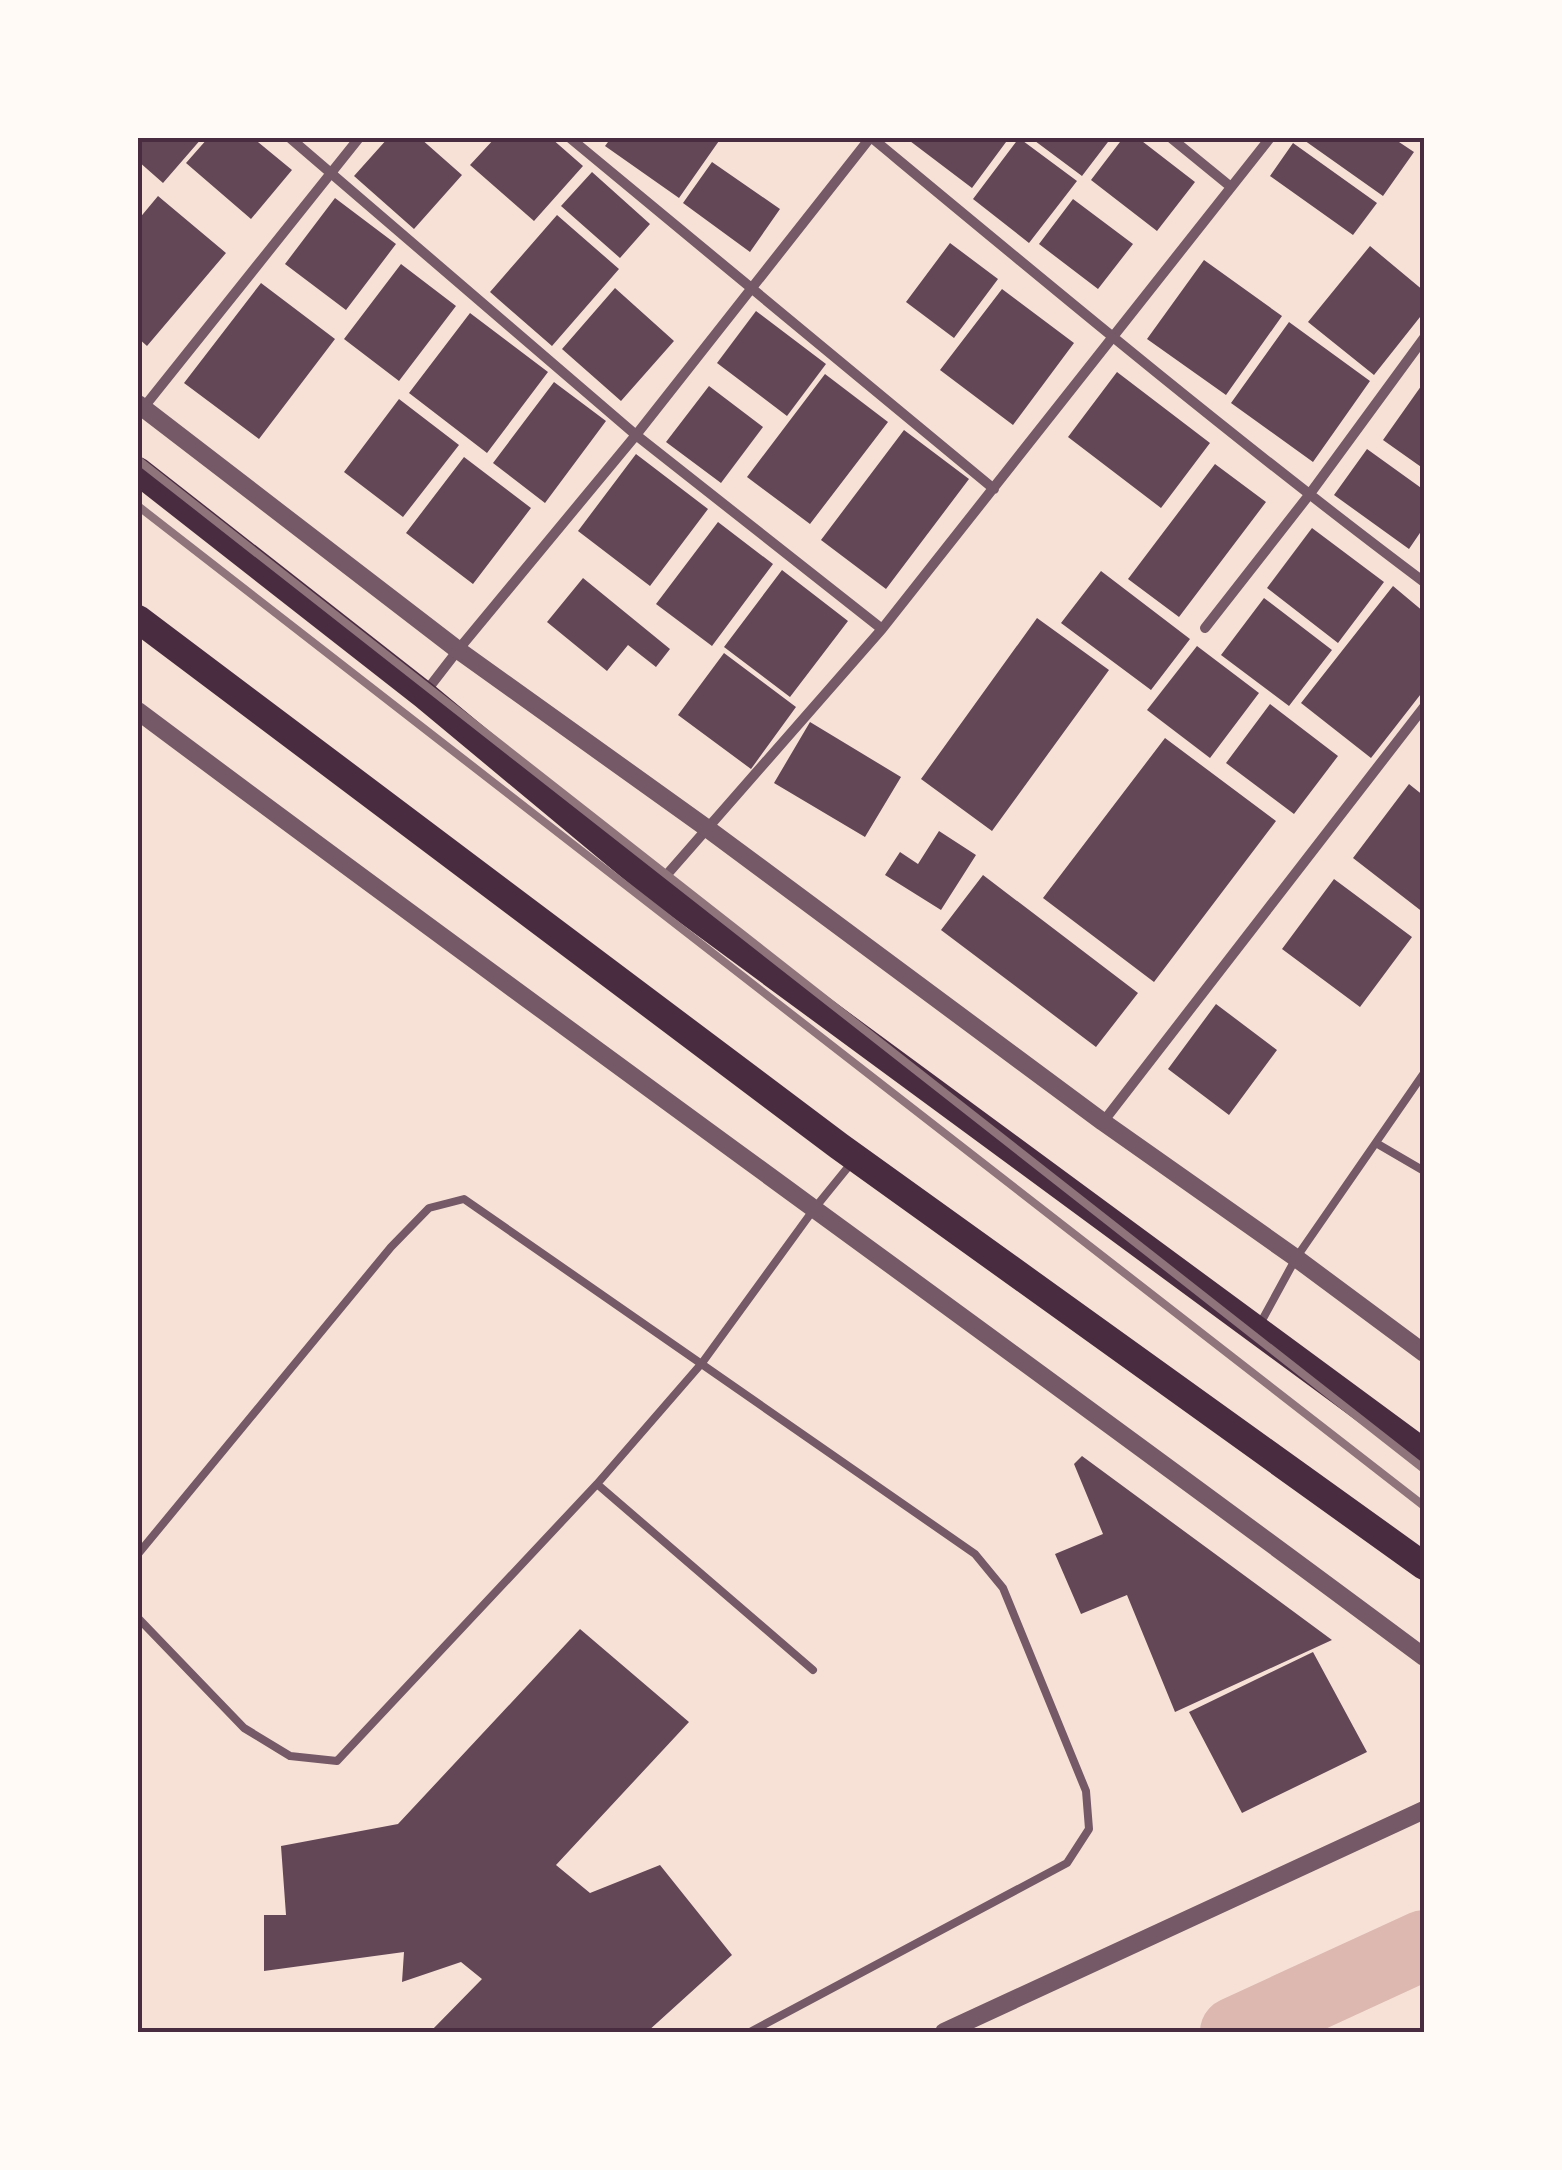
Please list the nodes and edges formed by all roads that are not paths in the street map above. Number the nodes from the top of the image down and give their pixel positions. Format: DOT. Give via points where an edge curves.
graph roads {
  1 [pos="290,138"];
  2 [pos="358,138"];
  3 [pos="570,138"];
  4 [pos="871,138"];
  5 [pos="1171,138"];
  6 [pos="1270,138"];
  7 [pos="332,172"];
  8 [pos="1231,187"];
  9 [pos="751,289"];
  10 [pos="1112,338"];
  11 [pos="1424,338"];
  12 [pos="141,405"];
  13 [pos="636,435"];
  14 [pos="138,471"];
  15 [pos="994,488"];
  16 [pos="1310,495"];
  17 [pos="1424,582"];
  18 [pos="138,618"];
  19 [pos="1205,628"];
  20 [pos="882,629"];
  21 [pos="458,650"];
  22 [pos="424,695"];
  23 [pos="1424,707"];
  24 [pos="138,712"];
  25 [pos="708,829"];
  26 [pos="655,887"];
  27 [pos="1424,1073"];
  28 [pos="1104,1122"];
  29 [pos="1376,1142"];
  30 [pos="856,1158"];
  31 [pos="1424,1171"];
  32 [pos="814,1209"];
  33 [pos="1296,1258"];
  34 [pos="1257,1329"];
  35 [pos="1424,1353"];
  36 [pos="702,1363"];
  37 [pos="1424,1454"];
  38 [pos="597,1484"];
  39 [pos="138,1554"];
  40 [pos="1424,1566"];
  41 [pos="138,1618"];
  42 [pos="1424,1656"];
  43 [pos="812,1670"];
  44 [pos="1420,1809"];
  45 [pos="750,2032"];
  46 [pos="944,2032"];
  1 -- 7 [label="street"];
  2 -- 7 [label="street"];
  3 -- 9 [label="street"];
  4 -- 9 [label="street"];
  4 -- 10 [label="street"];
  5 -- 8 [label="street"];
  6 -- 8 [label="street"];
  7 -- 12 [label="street"];
  7 -- 13 [label="street"];
  8 -- 10 [label="street"];
  9 -- 13 [label="street"];
  9 -- 15 [label="street"];
  10 -- 15 [label="street"];
  10 -- 16 [label="street"];
  11 -- 16 [label="street"];
  12 -- 21 [label="street"];
  13 -- 20 [label="street"];
  13 -- 21 [label="street"];
  14 -- 22 [label="highway"];
  15 -- 20 [label="street"];
  16 -- 17 [label="street"];
  16 -- 19 [label="street"];
  18 -- 30 [label="highway"];
  20 -- 25 [label="street"];
  21 -- 22 [label="street"];
  21 -- 25 [label="street"];
  22 -- 26 [label="highway"];
  23 -- 28 [label="street"];
  24 -- 32 [label="street"];
  25 -- 26 [label="street"];
  25 -- 28 [label="street"];
  26 -- 34 [label="highway"];
  27 -- 29 [label="lane"];
  28 -- 33 [label="street"];
  29 -- 31 [label="lane"];
  29 -- 33 [label="lane"];
  30 -- 32 [label="lane"];
  30 -- 40 [label="highway"];
  32 -- 36 [label="lane"];
  32 -- 42 [label="street"];
  33 -- 34 [label="lane"];
  33 -- 35 [label="street"];
  34 -- 37 [label="highway"];
  36 -- 38 [label="lane"];
  36 -- 39 [label="lane" via="464,1199 428,1208"];
  36 -- 45 [label="lane" via="975,1554 994,1576 1086,1790 1090,1829 1067,1863"];
  38 -- 41 [label="lane" via="337,1760 290,1756 244,1728"];
  38 -- 43 [label="lane"];
  44 -- 46 [label="street"];
}
